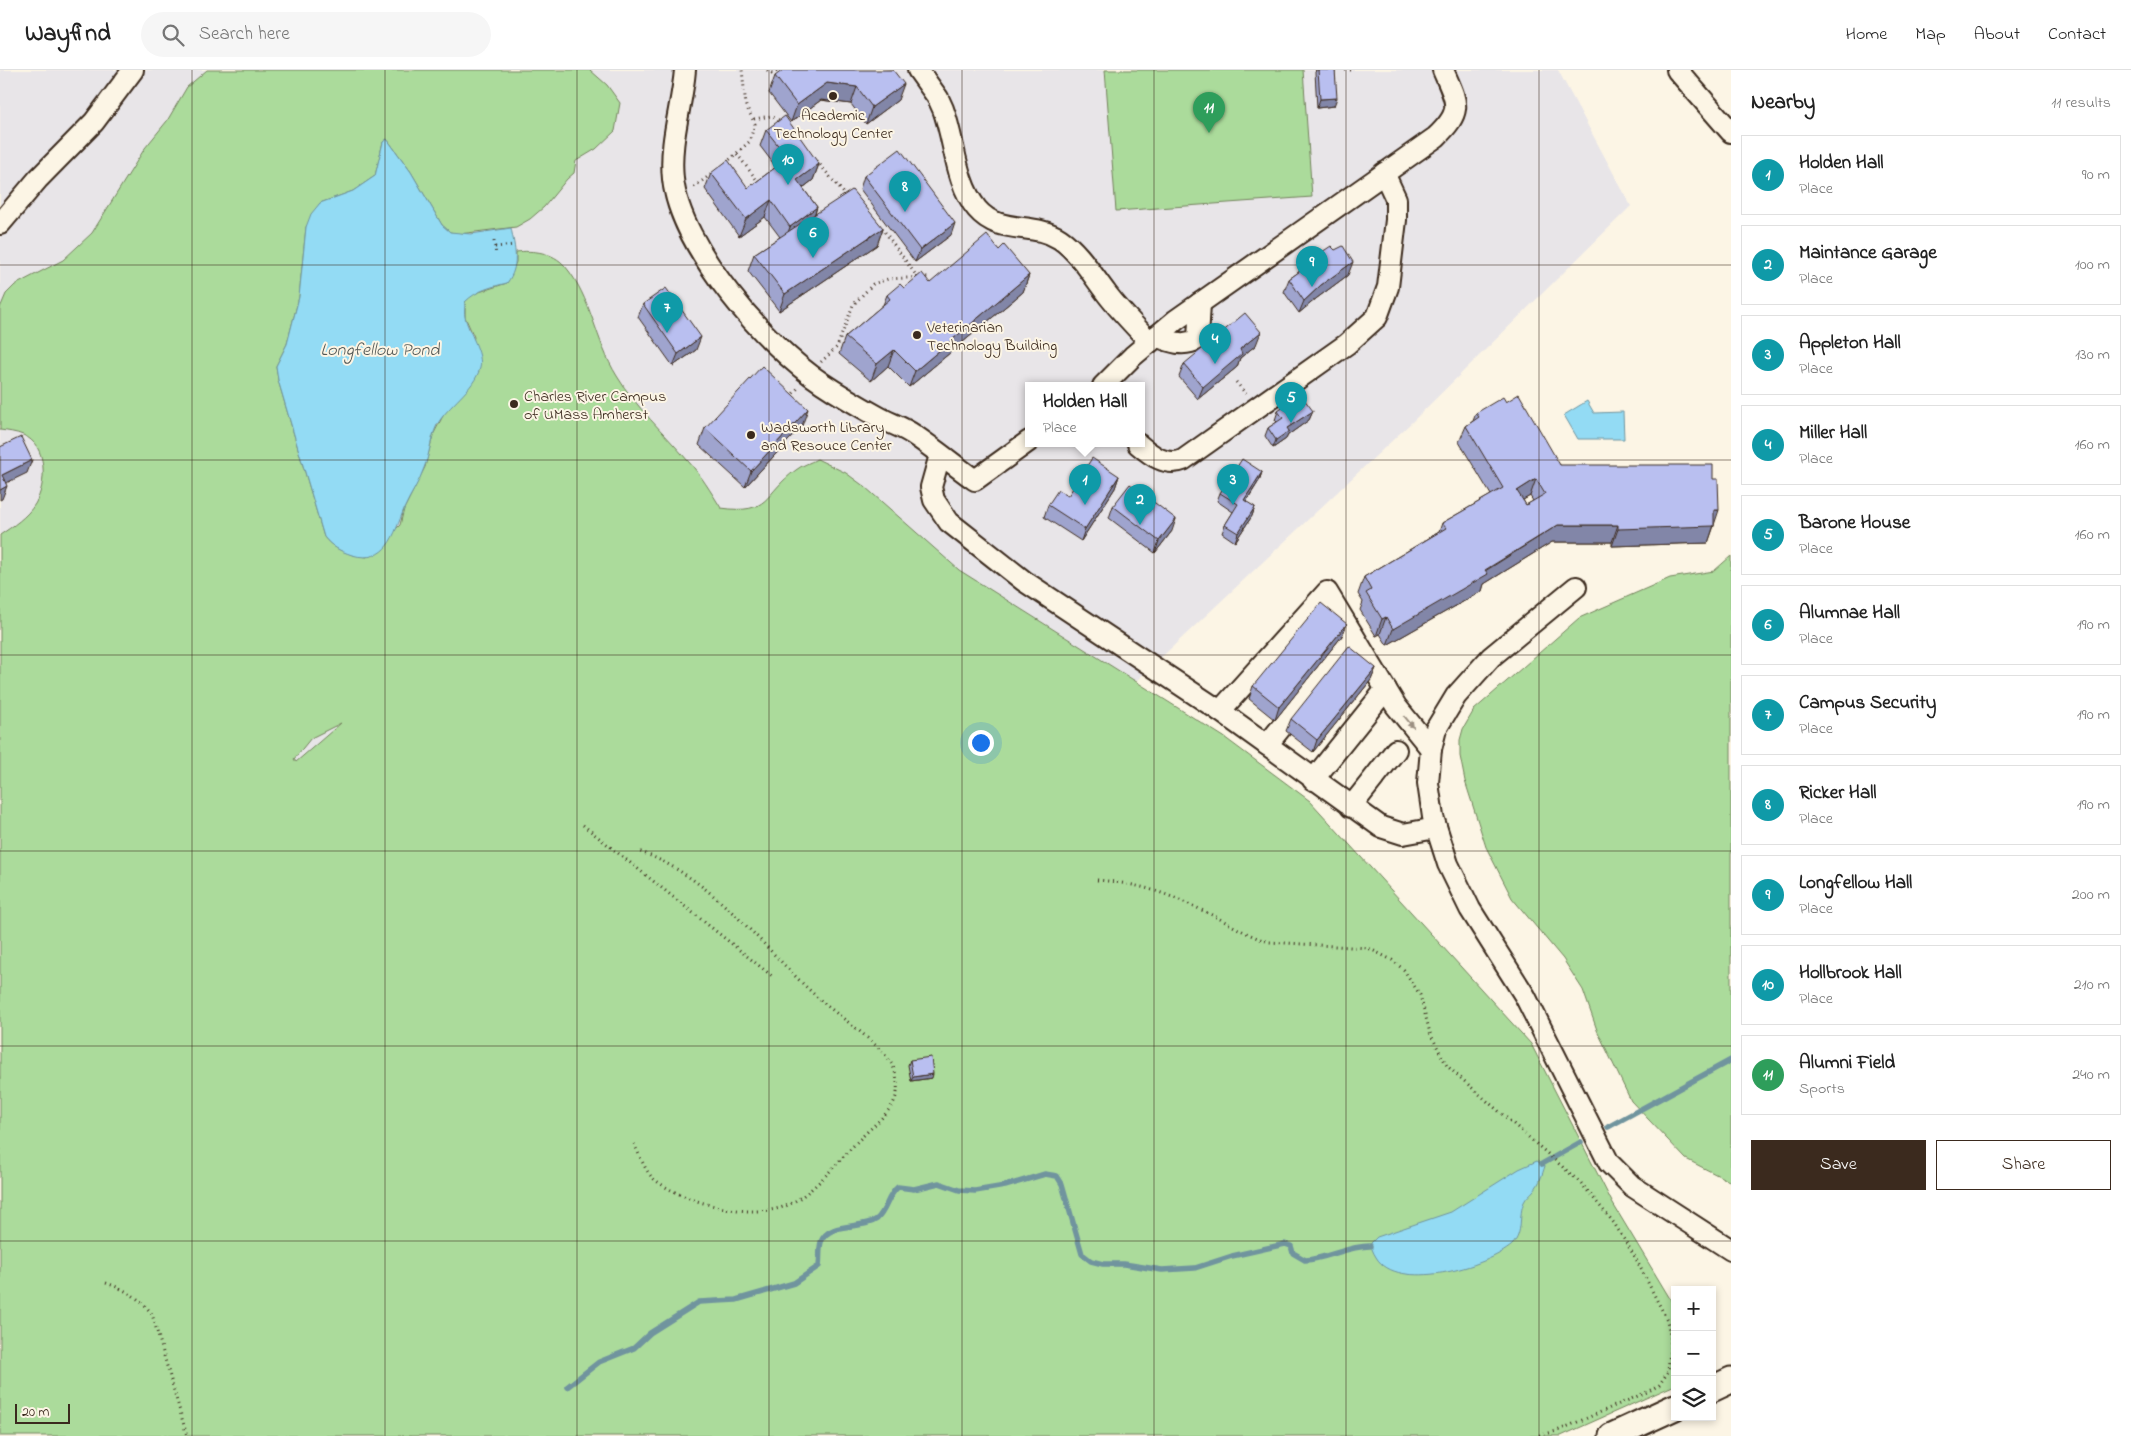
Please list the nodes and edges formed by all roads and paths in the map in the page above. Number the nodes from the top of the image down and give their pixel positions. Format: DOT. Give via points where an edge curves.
graph roads {
  1 [pos="133,70"];
  2 [pos="686,70"];
  3 [pos="742,70"];
  4 [pos="767,70"];
  5 [pos="780,70"];
  6 [pos="918,70"];
  7 [pos="1345,70"];
  8 [pos="1355,70"];
  9 [pos="1443,70"];
  10 [pos="1677,70"];
  11 [pos="754,119"];
  12 [pos="784,123"];
  13 [pos="1731,132"];
  14 [pos="737,154"];
  15 [pos="812,155"];
  16 [pos="722,166"];
  17 [pos="714,172"];
  18 [pos="1384,173"];
  19 [pos="760,184"];
  20 [pos="676,194"];
  21 [pos="850,198"];
  22 [pos="0,224"];
  23 [pos="879,224"];
  24 [pos="494,241"];
  25 [pos="514,245"];
  26 [pos="495,247"];
  27 [pos="496,255"];
  28 [pos="928,277"];
  29 [pos="918,278"];
  30 [pos="1200,303"];
  31 [pos="1153,339"];
  32 [pos="811,375"];
  33 [pos="1107,382"];
  34 [pos="786,401"];
  35 [pos="1025,444"];
  36 [pos="1142,447"];
  37 [pos="940,455"];
  38 [pos="1576,587"];
  39 [pos="1354,637"];
  40 [pos="1386,689"];
  41 [pos="1220,711"];
  42 [pos="1267,745"];
  43 [pos="1431,749"];
  44 [pos="1396,750"];
  45 [pos="1314,780"];
  46 [pos="1351,807"];
  47 [pos="583,825"];
  48 [pos="1436,828"];
  49 [pos="638,851"];
  50 [pos="1098,880"];
  51 [pos="772,976"];
  52 [pos="634,1144"];
  53 [pos="1728,1249"];
  54 [pos="106,1283"];
  55 [pos="1731,1380"];
  56 [pos="1716,1387"];
  57 [pos="1671,1408"];
  58 [pos="187,1436"];
  59 [pos="1536,1436"];
  60 [pos="1612,1436"];
  1 -- 22 [label="lane" via="94,122 38,179"];
  2 -- 20 [label="lane" via="672,149"];
  3 -- 11 [label="path" via="746,106"];
  4 -- 5 [label="path" via="772,73"];
  6 -- 31 [label="lane" via="943,109 964,184 976,208 995,224 1042,232 1061,240 1072,249 1117,307"];
  7 -- 8 [label="path"];
  9 -- 18 [label="lane" via="1456,102 1455,114 1436,137"];
  10 -- 13 [label="lane"];
  11 -- 12 [label="path" via="771,116"];
  11 -- 14 [label="path" via="752,136"];
  14 -- 16 [label="path"];
  14 -- 19 [label="path"];
  15 -- 21 [label="path" via="842,194"];
  17 -- 20 [label="path" via="691,190"];
  18 -- 30 [label="lane"];
  18 -- 36 [label="lane" via="1396,199 1396,220 1388,287 1377,317 1347,344 1183,460 1165,462"];
  20 -- 32 [label="lane" via="682,218 718,276 761,329"];
  23 -- 29 [label="path"];
  24 -- 26 [label="path"];
  25 -- 26 [label="path"];
  26 -- 27 [label="path"];
  28 -- 29 [label="path"];
  29 -- 32 [label="path" via="888,279 873,284 861,294 853,305 837,347"];
  30 -- 31 [label="lane"];
  30 -- 31 [label="lane" via="1198,339 1182,343"];
  31 -- 33 [label="lane"];
  32 -- 34 [label="path"];
  32 -- 37 [label="lane" via="913,434"];
  35 -- 37 [label="lane" via="975,480"];
  37 -- 41 [label="lane" via="931,487 934,500 949,522 1024,581"];
  38 -- 43 [label="lane" via="1491,657 1456,696 1436,729"];
  39 -- 40 [label="lane"];
  39 -- 41 [label="lane" via="1327,592"];
  39 -- 42 [label="lane"];
  40 -- 43 [label="lane, one-way"];
  40 -- 45 [label="lane"];
  41 -- 42 [label="lane"];
  42 -- 45 [label="lane"];
  43 -- 48 [label="lane" via="1428,783"];
  44 -- 46 [label="lane"];
  45 -- 46 [label="lane"];
  46 -- 48 [label="lane" via="1373,823 1395,833"];
  47 -- 51 [label="path"];
  48 -- 53 [label="lane" via="1448,864 1470,909 1525,996 1609,1163 1632,1186"];
  49 -- 52 [label="path" via="673,866 711,893 807,988 883,1053 893,1067 897,1093 887,1111 813,1187 778,1208 747,1211 698,1201 654,1179"];
  50 -- 59 [label="path" via="1148,887 1256,938 1308,946 1368,948 1392,960 1413,981 1430,1034 1447,1066 1581,1183 1635,1257 1667,1320 1671,1340 1668,1372 1659,1385 1623,1404"];
  54 -- 58 [label="path" via="134,1296 152,1314"];
  55 -- 56 [label="main road"];
  57 -- 60 [label="main road"];
}
